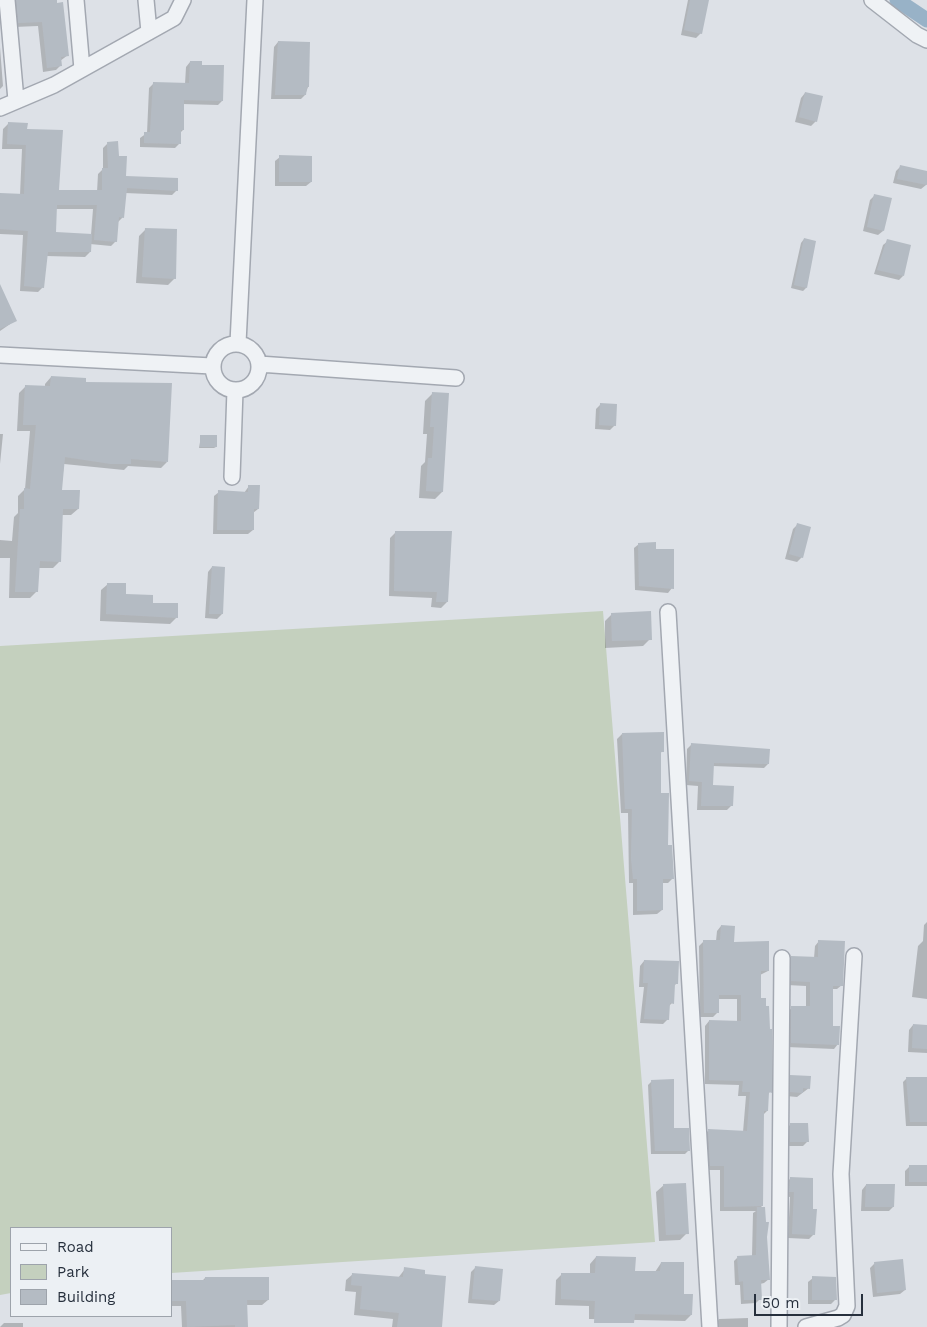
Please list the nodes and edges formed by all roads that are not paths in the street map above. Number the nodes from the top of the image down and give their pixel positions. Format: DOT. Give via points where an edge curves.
graph roads {
  1 [pos="7,0"];
  2 [pos="76,0"];
  3 [pos="146,0"];
  4 [pos="183,0"];
  5 [pos="255,0"];
  6 [pos="872,0"];
  7 [pos="149,32"];
  8 [pos="927,40"];
  9 [pos="82,69"];
  10 [pos="16,100"];
  11 [pos="0,108"];
  12 [pos="238,343"];
  13 [pos="0,355"];
  14 [pos="259,364"];
  15 [pos="212,366"];
  16 [pos="456,378"];
  17 [pos="235,390"];
  18 [pos="232,476"];
  19 [pos="668,612"];
  20 [pos="854,956"];
  21 [pos="782,958"];
  22 [pos="710,1327"];
  23 [pos="779,1327"];
  24 [pos="806,1327"];
  1 -- 10 [label="street"];
  2 -- 9 [label="street"];
  3 -- 7 [label="street"];
  4 -- 7 [label="street" via="174,18"];
  5 -- 12 [label="street"];
  6 -- 8 [label="street"];
  7 -- 9 [label="street"];
  9 -- 10 [label="street" via="54,85"];
  10 -- 11 [label="street"];
  12 -- 14 [label="street" via="252,350"];
  12 -- 15 [label="street" via="222,347"];
  13 -- 15 [label="street"];
  14 -- 16 [label="street"];
  14 -- 17 [label="street" via="255,380 249,386"];
  15 -- 17 [label="street" via="222,385"];
  17 -- 18 [label="street"];
  19 -- 22 [label="street"];
  20 -- 24 [label="street" via="841,1174 847,1306 843,1316"];
  21 -- 23 [label="street"];
}
